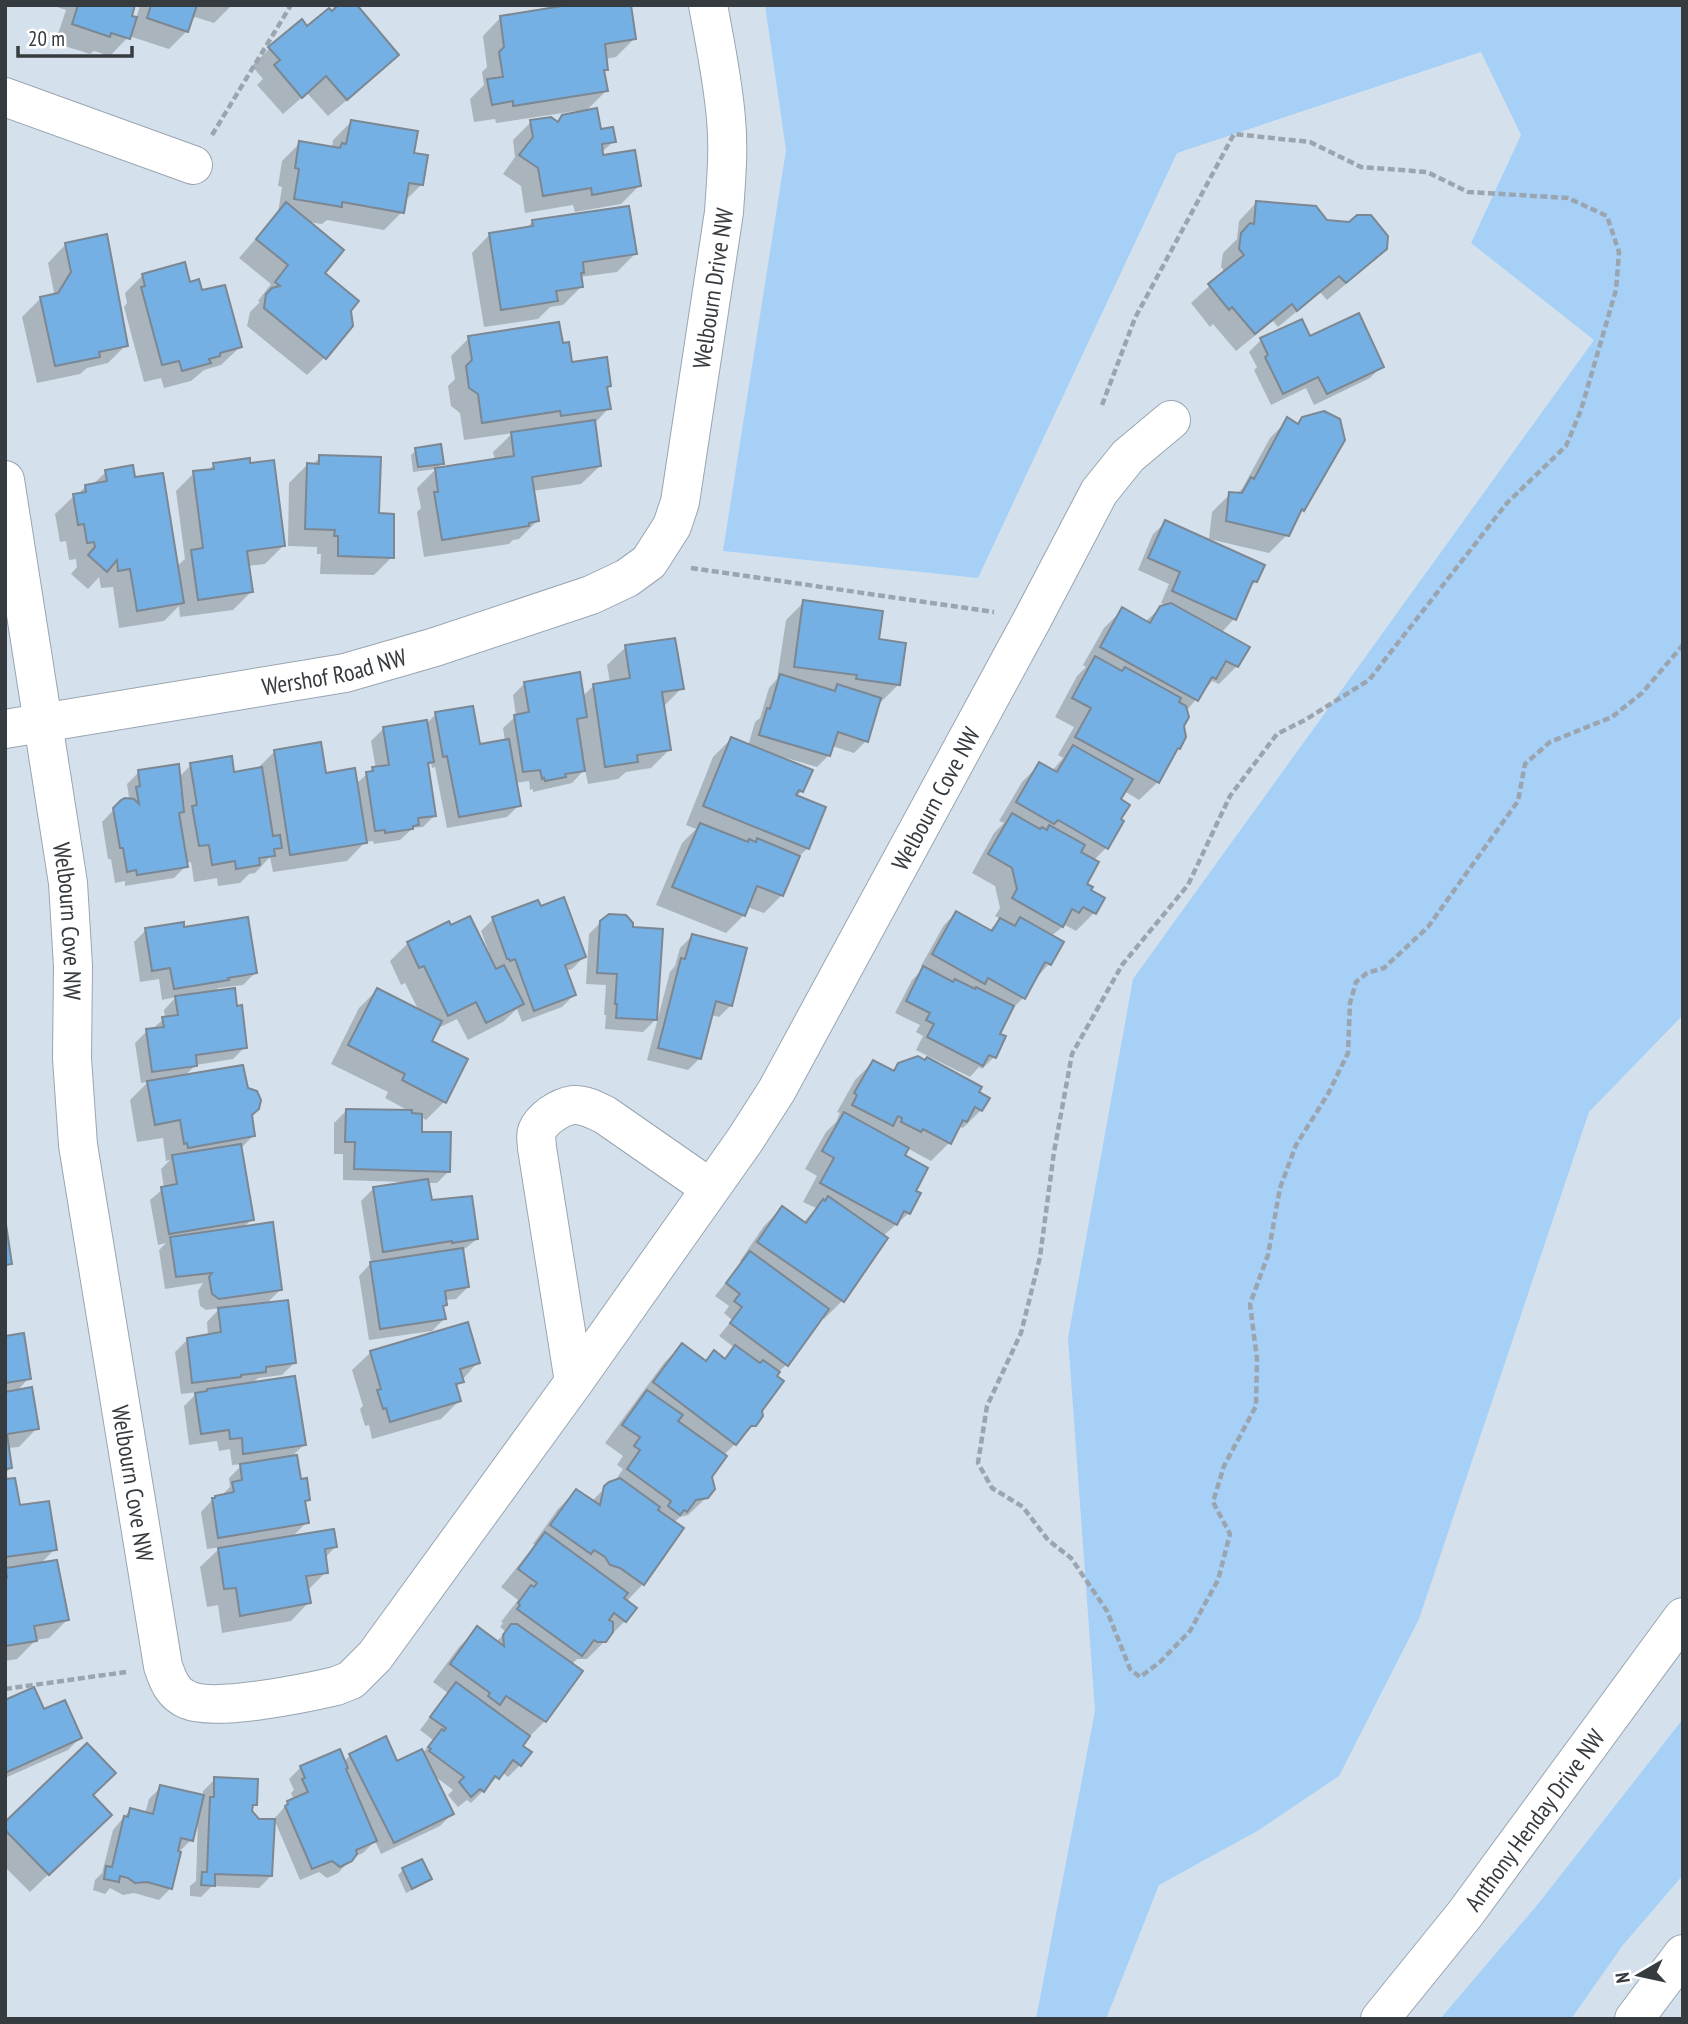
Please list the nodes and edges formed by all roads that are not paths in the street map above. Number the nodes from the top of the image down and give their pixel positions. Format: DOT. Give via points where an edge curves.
graph roads {
  1 [pos="708,5"];
  2 [pos="5,97"];
  3 [pos="193,165"];
  4 [pos="1171,420"];
  5 [pos="5,480"];
  6 [pos="649,562"];
  7 [pos="42,723"];
  8 [pos="5,729"];
  9 [pos="710,1188"];
  10 [pos="574,1382"];
  11 [pos="1683,1617"];
  12 [pos="1683,1954"];
  13 [pos="1380,2019"];
  14 [pos="1634,2019"];
  1 -- 6 [label="main road, Welbourn Drive NW" via="726,119 724,212 680,502 672,526"];
  2 -- 3 [label="main road"];
  4 -- 9 [label="main road, Welbourn Cove NW" via="1128,456 1099,492 777,1090"];
  5 -- 7 [label="main road, Welbourn Cove NW"];
  6 -- 7 [label="main road, Wershof Road NW" via="591,595 345,673"];
  7 -- 8 [label="main road, Wershof Road NW"];
  7 -- 10 [label="main road, Welbourn Cove NW" via="71,918 78,1146 163,1666 177,1693 204,1704 225,1704 351,1681 375,1656"];
  9 -- 10 [label="main road, Welbourn Cove NW"];
  9 -- 10 [label="main road" via="588,1107 573,1105 557,1111 536,1133"];
  11 -- 13 [label="main road, Anthony Henday Drive NW" via="1465,1914"];
  12 -- 14 [label="main road"];
}
